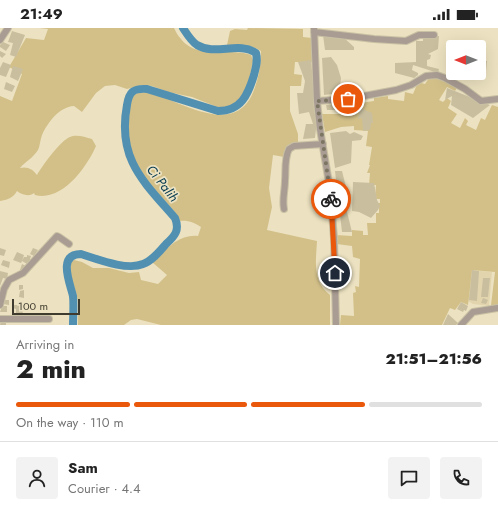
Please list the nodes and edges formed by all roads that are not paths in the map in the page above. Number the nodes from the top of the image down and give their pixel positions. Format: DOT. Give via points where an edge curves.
graph roads {
  1 [pos="5,29"];
  2 [pos="314,30"];
  3 [pos="434,35"];
  4 [pos="0,40"];
  5 [pos="498,99"];
  6 [pos="317,101"];
  7 [pos="323,144"];
  8 [pos="284,209"];
  9 [pos="69,244"];
  10 [pos="0,305"];
  11 [pos="498,308"];
  12 [pos="0,319"];
  13 [pos="49,319"];
  14 [pos="336,325"];
  15 [pos="461,325"];
  1 -- 4 [label="street"];
  2 -- 3 [label="street" via="406,41 419,35"];
  2 -- 6 [label="street"];
  5 -- 6 [label="street" via="481,101 465,89 437,75 424,77 396,90 348,99"];
  6 -- 7 [label="street"];
  7 -- 8 [label="street" via="294,146 289,150 286,158"];
  7 -- 14 [label="street" via="334,238"];
  9 -- 10 [label="street" via="57,236 23,273 9,280"];
  11 -- 15 [label="street" via="473,312"];
  12 -- 13 [label="street"];
}
